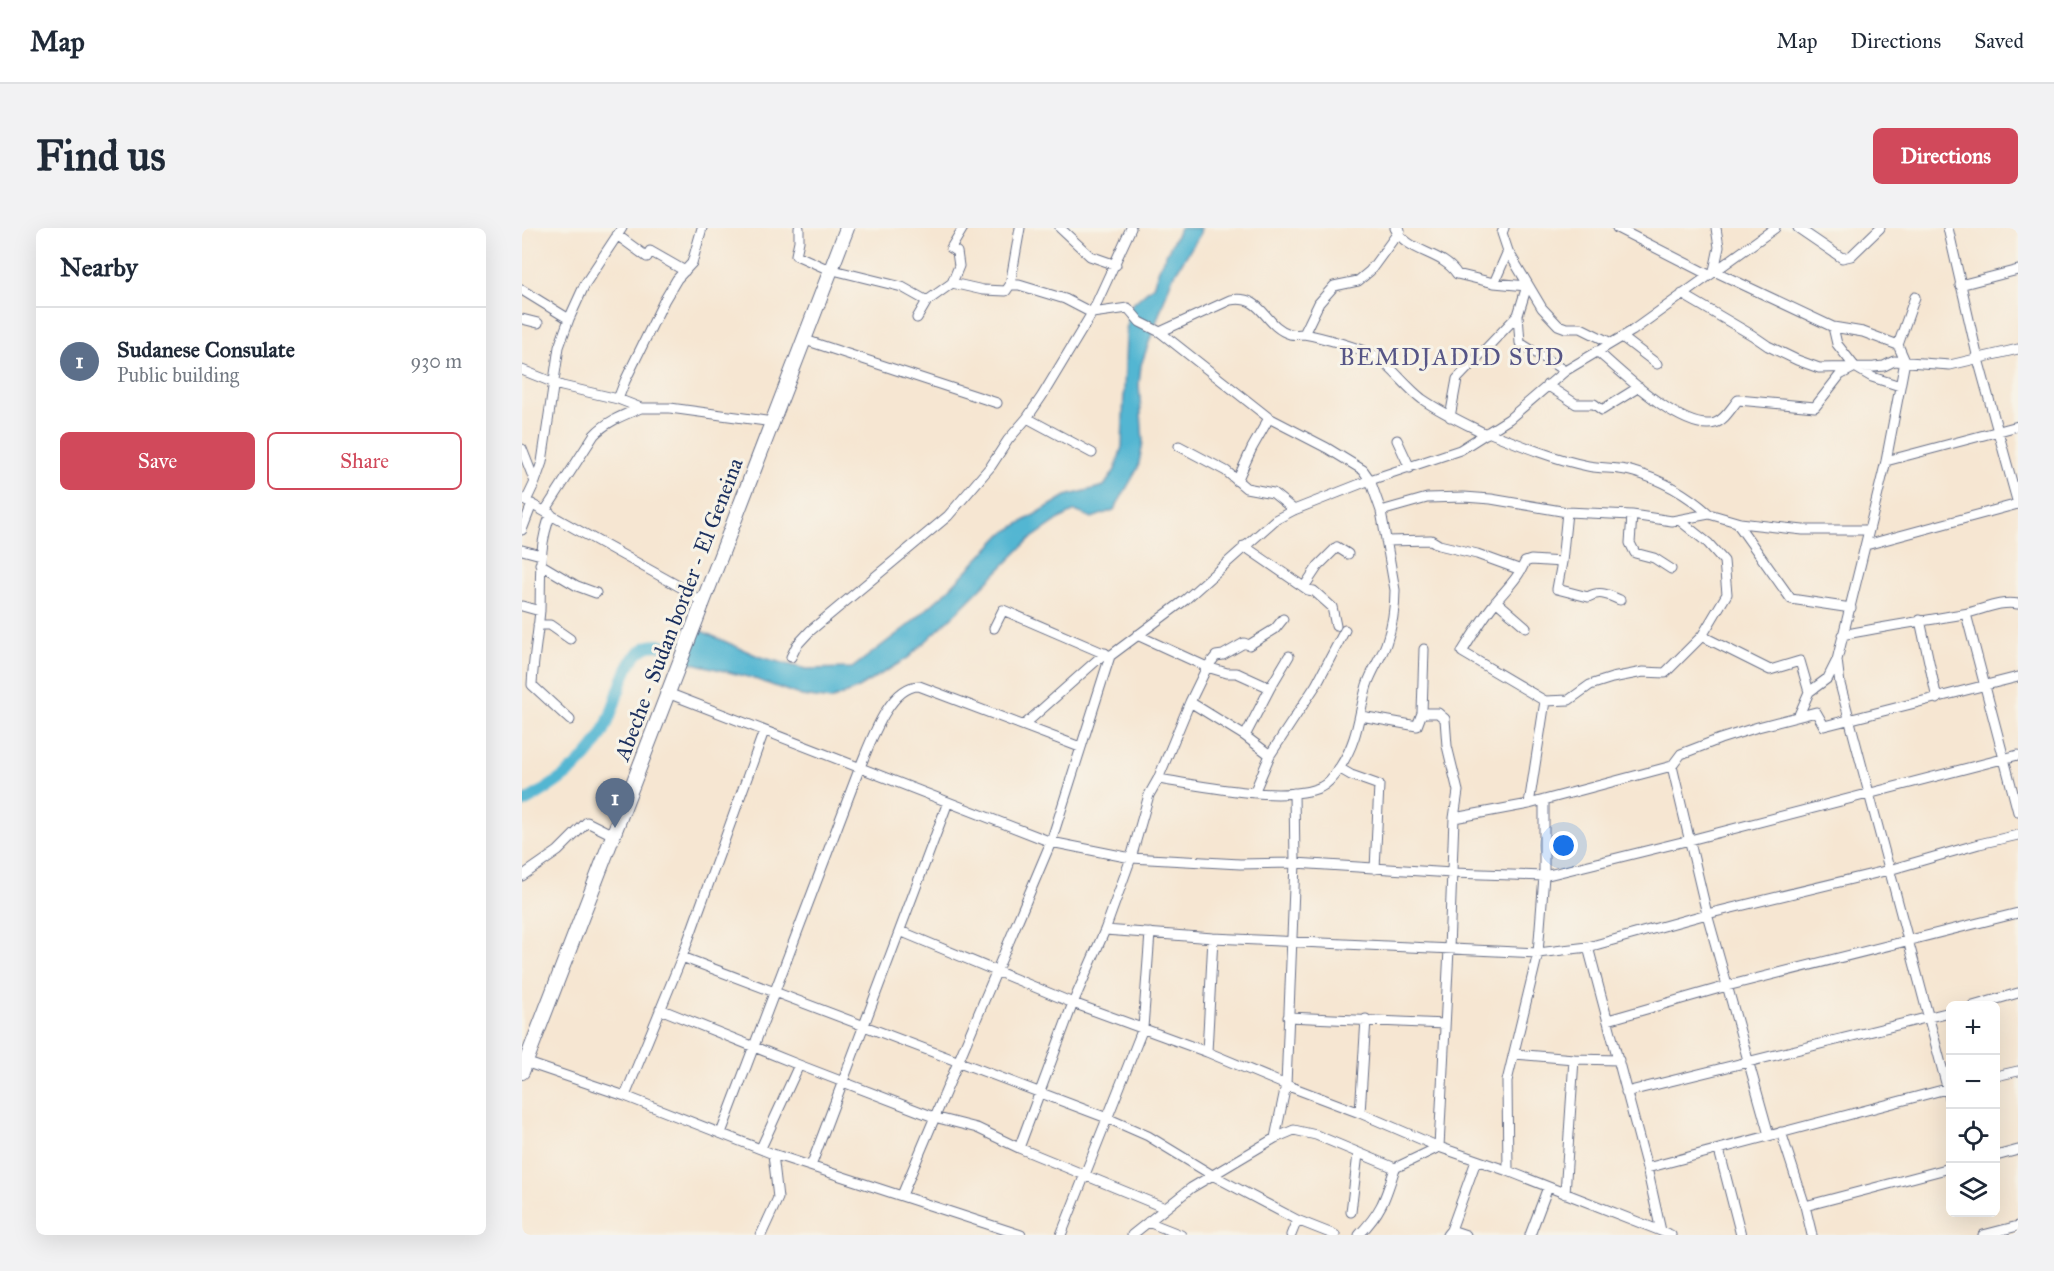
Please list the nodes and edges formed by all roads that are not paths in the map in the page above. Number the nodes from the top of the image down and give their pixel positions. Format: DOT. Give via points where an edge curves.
graph roads {
  1 [pos="702,228"];
  2 [pos="800,228"];
  3 [pos="840,228"];
  4 [pos="848,228"];
  5 [pos="963,228"];
  6 [pos="1020,228"];
  7 [pos="1060,228"];
  8 [pos="1131,228"];
  9 [pos="1504,228"];
  10 [pos="1617,228"];
  11 [pos="1716,228"];
  12 [pos="1775,228"];
  13 [pos="1798,228"];
  14 [pos="1880,228"];
  15 [pos="1948,228"];
  16 [pos="1398,230"];
  17 [pos="619,232"];
  18 [pos="1508,251"];
  19 [pos="1116,265"];
  20 [pos="828,268"];
  21 [pos="2018,270"];
  22 [pos="685,271"];
  23 [pos="1711,273"];
  24 [pos="952,283"];
  25 [pos="1494,283"];
  26 [pos="1010,285"];
  27 [pos="1960,285"];
  28 [pos="1527,286"];
  29 [pos="522,290"];
  30 [pos="1682,294"];
  31 [pos="1915,297"];
  32 [pos="927,301"];
  33 [pos="1092,313"];
  34 [pos="1518,315"];
  35 [pos="917,318"];
  36 [pos="522,319"];
  37 [pos="570,319"];
  38 [pos="538,323"];
  39 [pos="1833,327"];
  40 [pos="1160,332"];
  41 [pos="1305,334"];
  42 [pos="1622,337"];
  43 [pos="805,340"];
  44 [pos="1611,343"];
  45 [pos="1898,345"];
  46 [pos="2018,349"];
  47 [pos="1597,351"];
  48 [pos="1978,359"];
  49 [pos="1905,361"];
  50 [pos="1657,364"];
  51 [pos="1855,367"];
  52 [pos="522,370"];
  53 [pos="1565,371"];
  54 [pos="553,382"];
  55 [pos="1547,386"];
  56 [pos="1900,386"];
  57 [pos="1639,387"];
  58 [pos="618,399"];
  59 [pos="997,403"];
  60 [pos="641,408"];
  61 [pos="1450,417"];
  62 [pos="1028,418"];
  63 [pos="1269,418"];
  64 [pos="766,421"];
  65 [pos="2018,426"];
  66 [pos="1997,431"];
  67 [pos="1487,433"];
  68 [pos="1397,440"];
  69 [pos="1179,446"];
  70 [pos="522,449"];
  71 [pos="1092,453"];
  72 [pos="1886,462"];
  73 [pos="1410,468"];
  74 [pos="1370,480"];
  75 [pos="1237,481"];
  76 [pos="535,482"];
  77 [pos="527,501"];
  78 [pos="2018,504"];
  79 [pos="1294,510"];
  80 [pos="1381,511"];
  81 [pos="1567,512"];
  82 [pos="548,513"];
  83 [pos="1709,514"];
  84 [pos="1632,515"];
  85 [pos="1679,520"];
  86 [pos="1740,523"];
  87 [pos="522,530"];
  88 [pos="1869,530"];
  89 [pos="1386,541"];
  90 [pos="1866,545"];
  91 [pos="1244,546"];
  92 [pos="522,549"];
  93 [pos="720,551"];
  94 [pos="1348,554"];
  95 [pos="541,560"];
  96 [pos="1562,562"];
  97 [pos="1671,569"];
  98 [pos="1521,570"];
  99 [pos="1305,587"];
  100 [pos="596,593"];
  101 [pos="1620,600"];
  102 [pos="700,601"];
  103 [pos="1496,601"];
  104 [pos="2018,604"];
  105 [pos="522,606"];
  106 [pos="1851,608"];
  107 [pos="540,611"];
  108 [pos="1966,614"];
  109 [pos="1283,619"];
  110 [pos="1920,620"];
  111 [pos="538,625"];
  112 [pos="1526,627"];
  113 [pos="994,628"];
  114 [pos="1137,635"];
  115 [pos="1842,635"];
  116 [pos="1702,636"];
  117 [pos="570,639"];
  118 [pos="1424,649"];
  119 [pos="1108,654"];
  120 [pos="1289,656"];
  121 [pos="791,657"];
  122 [pos="1837,660"];
  123 [pos="1207,667"];
  124 [pos="522,675"];
  125 [pos="2018,677"];
  126 [pos="532,678"];
  127 [pos="1986,686"];
  128 [pos="1270,688"];
  129 [pos="665,692"];
  130 [pos="1809,692"];
  131 [pos="1937,699"];
  132 [pos="1545,701"];
  133 [pos="1190,702"];
  134 [pos="1422,713"];
  135 [pos="1361,716"];
  136 [pos="1799,716"];
  137 [pos="1850,718"];
  138 [pos="570,720"];
  139 [pos="1024,725"];
  140 [pos="764,731"];
  141 [pos="1245,736"];
  142 [pos="1080,747"];
  143 [pos="1270,755"];
  144 [pos="2018,755"];
  145 [pos="2003,758"];
  146 [pos="1672,766"];
  147 [pos="860,767"];
  148 [pos="1340,768"];
  149 [pos="1158,779"];
  150 [pos="1254,793"];
  151 [pos="1294,793"];
  152 [pos="1869,793"];
  153 [pos="1544,800"];
  154 [pos="948,802"];
  155 [pos="1529,804"];
  156 [pos="2018,812"];
  157 [pos="1454,818"];
  158 [pos="607,831"];
  159 [pos="2018,835"];
  160 [pos="1690,840"];
  161 [pos="1051,842"];
  162 [pos="1131,858"];
  163 [pos="1295,863"];
  164 [pos="1375,869"];
  165 [pos="1889,870"];
  166 [pos="1452,873"];
  167 [pos="522,876"];
  168 [pos="1544,876"];
  169 [pos="584,902"];
  170 [pos="2018,913"];
  171 [pos="1707,914"];
  172 [pos="1105,930"];
  173 [pos="900,931"];
  174 [pos="1150,933"];
  175 [pos="1213,938"];
  176 [pos="1909,940"];
  177 [pos="1291,942"];
  178 [pos="1588,947"];
  179 [pos="1449,949"];
  180 [pos="1538,952"];
  181 [pos="682,957"];
  182 [pos="997,973"];
  183 [pos="1727,986"];
  184 [pos="774,991"];
  185 [pos="2018,993"];
  186 [pos="1988,1001"];
  187 [pos="1073,1004"];
  188 [pos="660,1009"];
  189 [pos="1946,1013"];
  190 [pos="1288,1017"];
  191 [pos="1930,1017"];
  192 [pos="1366,1019"];
  193 [pos="1608,1020"];
  194 [pos="863,1024"];
  195 [pos="1445,1024"];
  196 [pos="1143,1028"];
  197 [pos="753,1047"];
  198 [pos="1207,1052"];
  199 [pos="1514,1054"];
  200 [pos="1574,1059"];
  201 [pos="1619,1060"];
  202 [pos="958,1061"];
  203 [pos="523,1062"];
  204 [pos="1749,1063"];
  205 [pos="799,1065"];
  206 [pos="2018,1071"];
  207 [pos="2000,1075"];
  208 [pos="1946,1076"];
  209 [pos="843,1081"];
  210 [pos="1286,1085"];
  211 [pos="1040,1092"];
  212 [pos="1626,1092"];
  213 [pos="1946,1092"];
  214 [pos="624,1096"];
  215 [pos="1360,1113"];
  216 [pos="934,1117"];
  217 [pos="1107,1118"];
  218 [pos="1781,1132"];
  219 [pos="721,1133"];
  220 [pos="1769,1135"];
  221 [pos="1275,1138"];
  222 [pos="1439,1147"];
  223 [pos="761,1148"];
  224 [pos="1019,1148"];
  225 [pos="1719,1150"];
  226 [pos="2018,1150"];
  227 [pos="773,1154"];
  228 [pos="1358,1154"];
  229 [pos="2000,1155"];
  230 [pos="1476,1161"];
  231 [pos="811,1166"];
  232 [pos="1395,1168"];
  233 [pos="1647,1168"];
  234 [pos="1946,1169"];
  235 [pos="1508,1171"];
  236 [pos="1085,1175"];
  237 [pos="1212,1175"];
  238 [pos="1548,1187"];
  239 [pos="1565,1194"];
  240 [pos="902,1195"];
  241 [pos="1804,1206"];
  242 [pos="1165,1208"];
  243 [pos="1351,1212"];
  244 [pos="1297,1220"];
  245 [pos="1148,1222"];
  246 [pos="2018,1226"];
  247 [pos="1662,1231"];
  248 [pos="1449,1233"];
  249 [pos="761,1235"];
  250 [pos="1021,1235"];
  251 [pos="1061,1235"];
  252 [pos="1132,1235"];
  253 [pos="1181,1235"];
  254 [pos="1291,1235"];
  255 [pos="1335,1235"];
  256 [pos="1359,1235"];
  257 [pos="1466,1235"];
  258 [pos="1530,1235"];
  259 [pos="1671,1235"];
  260 [pos="1741,1235"];
  261 [pos="1812,1235"];
  262 [pos="1983,1235"];
  1 -- 22 [label="street" via="692,263"];
  2 -- 20 [label="street" via="796,255"];
  3 -- 20 [label="highway, Abeche - Sudan border - El Geneina"];
  4 -- 20 [label="highway, Abeche - Sudan border - El Geneina"];
  5 -- 24 [label="street" via="951,248 957,252 959,266"];
  6 -- 26 [label="street"];
  7 -- 19 [label="street" via="1090,256"];
  8 -- 19 [label="street"];
  9 -- 18 [label="street"];
  10 -- 23 [label="street"];
  11 -- 23 [label="street" via="1719,247"];
  12 -- 23 [label="street"];
  13 -- 14 [label="street" via="1842,258 1851,256"];
  15 -- 27 [label="street"];
  16 -- 25 [label="street" via="1423,252 1451,265 1457,274"];
  16 -- 41 [label="street" via="1370,271 1358,281 1334,286 1319,303"];
  17 -- 22 [label="street" via="646,257 650,251"];
  17 -- 37 [label="street" via="585,284"];
  18 -- 25 [label="street"];
  18 -- 28 [label="street"];
  19 -- 33 [label="street"];
  20 -- 32 [label="street" via="902,287"];
  20 -- 43 [label="highway, Abeche - Sudan border - El Geneina"];
  20 -- 64 [label="highway, Abeche - Sudan border - El Geneina"];
  21 -- 27 [label="street"];
  22 -- 58 [label="street" via="664,301"];
  23 -- 30 [label="street"];
  23 -- 39 [label="street"];
  24 -- 26 [label="street" via="1006,291"];
  24 -- 32 [label="street"];
  25 -- 28 [label="street"];
  26 -- 33 [label="street" via="1065,299"];
  27 -- 48 [label="street"];
  28 -- 34 [label="street"];
  28 -- 44 [label="street" via="1557,325 1581,328"];
  29 -- 37 [label="street"];
  30 -- 42 [label="street"];
  30 -- 51 [label="street" via="1797,360 1819,368"];
  31 -- 45 [label="street"];
  32 -- 35 [label="street"];
  33 -- 40 [label="street" via="1128,308 1140,322"];
  33 -- 62 [label="street"];
  34 -- 53 [label="street" via="1520,343"];
  34 -- 61 [label="street" via="1457,379"];
  36 -- 38 [label="street"];
  37 -- 54 [label="street" via="559,346"];
  39 -- 45 [label="street" via="1863,332"];
  39 -- 51 [label="street" via="1838,344"];
  40 -- 41 [label="street" via="1230,300 1241,299 1252,301 1276,326 1290,333"];
  40 -- 63 [label="street"];
  41 -- 61 [label="street" via="1378,358 1421,398"];
  42 -- 44 [label="street"];
  42 -- 50 [label="street"];
  43 -- 59 [label="street"];
  43 -- 93 [label="highway, Abeche - Sudan border - El Geneina"];
  44 -- 47 [label="street"];
  45 -- 49 [label="street"];
  46 -- 48 [label="street"];
  47 -- 53 [label="street"];
  47 -- 57 [label="street"];
  48 -- 49 [label="street" via="1950,365"];
  48 -- 66 [label="street"];
  49 -- 51 [label="street"];
  49 -- 56 [label="street"];
  51 -- 56 [label="street"];
  51 -- 57 [label="street" via="1840,375 1815,407 1738,400 1725,416 1708,424 1680,417"];
  52 -- 54 [label="street"];
  53 -- 55 [label="street"];
  54 -- 58 [label="street"];
  54 -- 76 [label="street" via="542,462"];
  55 -- 57 [label="street" via="1576,404 1594,404 1602,410"];
  55 -- 67 [label="street"];
  56 -- 72 [label="street"];
  58 -- 60 [label="street"];
  60 -- 64 [label="street"];
  60 -- 82 [label="street" via="614,420 594,435"];
  61 -- 67 [label="street"];
  62 -- 71 [label="street"];
  62 -- 121 [label="street" via="948,516 810,631"];
  63 -- 74 [label="street" via="1363,470"];
  63 -- 75 [label="street"];
  64 -- 93 [label="highway, Abeche - Sudan border - El Geneina"];
  65 -- 66 [label="street"];
  66 -- 72 [label="street"];
  66 -- 78 [label="street"];
  67 -- 73 [label="street" via="1460,450"];
  67 -- 83 [label="street" via="1588,466 1633,471 1692,498"];
  68 -- 73 [label="street"];
  69 -- 75 [label="street" via="1215,464"];
  70 -- 76 [label="street"];
  72 -- 88 [label="street"];
  73 -- 74 [label="street"];
  74 -- 79 [label="street"];
  74 -- 80 [label="street"];
  75 -- 79 [label="street" via="1246,488 1274,494"];
  76 -- 77 [label="street"];
  77 -- 82 [label="street"];
  77 -- 87 [label="street"];
  78 -- 90 [label="street"];
  79 -- 91 [label="street"];
  80 -- 81 [label="street" via="1427,498 1464,497"];
  80 -- 89 [label="street"];
  81 -- 84 [label="street"];
  81 -- 96 [label="street"];
  82 -- 95 [label="street"];
  82 -- 102 [label="street"];
  83 -- 85 [label="street"];
  83 -- 86 [label="street"];
  84 -- 85 [label="street"];
  84 -- 97 [label="street" via="1630,543 1635,553 1654,558"];
  85 -- 116 [label="street" via="1724,561 1727,594"];
  86 -- 88 [label="street" via="1803,530"];
  86 -- 106 [label="street" via="1791,599"];
  88 -- 90 [label="street"];
  89 -- 98 [label="street" via="1431,540"];
  89 -- 135 [label="street" via="1395,601 1386,645 1367,686"];
  90 -- 106 [label="street"];
  91 -- 99 [label="street"];
  91 -- 114 [label="street" via="1185,600"];
  92 -- 95 [label="street"];
  93 -- 102 [label="highway, Abeche - Sudan border - El Geneina"];
  94 -- 99 [label="street" via="1337,547"];
  95 -- 100 [label="street" via="577,586"];
  95 -- 107 [label="street"];
  96 -- 98 [label="street" via="1531,560"];
  96 -- 101 [label="street" via="1557,589 1588,597 1604,592"];
  98 -- 103 [label="street"];
  99 -- 143 [label="street" via="1332,607 1341,628 1316,685"];
  102 -- 129 [label="highway, Abeche - Sudan border - El Geneina"];
  103 -- 112 [label="street"];
  103 -- 132 [label="street" via="1462,652"];
  104 -- 108 [label="street" via="2010,602"];
  105 -- 107 [label="street"];
  106 -- 115 [label="street"];
  107 -- 111 [label="street"];
  108 -- 110 [label="street"];
  108 -- 127 [label="street"];
  109 -- 123 [label="street" via="1275,629 1249,645 1216,656"];
  110 -- 115 [label="street"];
  110 -- 131 [label="street"];
  111 -- 117 [label="street" via="550,625"];
  111 -- 126 [label="street"];
  113 -- 119 [label="street" via="1003,610"];
  114 -- 119 [label="street"];
  114 -- 123 [label="street"];
  115 -- 122 [label="street"];
  116 -- 130 [label="street" via="1770,670 1800,661"];
  116 -- 132 [label="street" via="1665,673 1643,672 1612,678 1569,700"];
  118 -- 134 [label="street"];
  119 -- 139 [label="street"];
  119 -- 142 [label="street"];
  120 -- 128 [label="street"];
  122 -- 130 [label="street" via="1828,678"];
  122 -- 137 [label="street"];
  123 -- 128 [label="street" via="1237,673"];
  123 -- 133 [label="street"];
  124 -- 126 [label="street"];
  125 -- 127 [label="street"];
  126 -- 138 [label="street" via="532,685"];
  127 -- 131 [label="street"];
  127 -- 145 [label="street"];
  128 -- 141 [label="street"];
  129 -- 140 [label="street"];
  129 -- 158 [label="highway, Abeche - Sudan border - El Geneina"];
  129 -- 169 [label="highway, Abeche - Sudan border - El Geneina"];
  130 -- 136 [label="street"];
  131 -- 137 [label="street"];
  132 -- 155 [label="street"];
  133 -- 141 [label="street"];
  133 -- 149 [label="street"];
  134 -- 135 [label="street" via="1417,726"];
  134 -- 157 [label="street" via="1438,713 1445,719 1458,791"];
  135 -- 148 [label="street"];
  136 -- 137 [label="street" via="1816,712 1824,726"];
  136 -- 146 [label="street" via="1681,754"];
  137 -- 152 [label="street"];
  139 -- 142 [label="street"];
  139 -- 147 [label="street" via="912,686 891,704"];
  140 -- 147 [label="street"];
  140 -- 181 [label="street"];
  141 -- 143 [label="street"];
  142 -- 161 [label="street"];
  143 -- 150 [label="street"];
  144 -- 145 [label="street"];
  145 -- 152 [label="street"];
  145 -- 156 [label="street"];
  146 -- 153 [label="street"];
  146 -- 160 [label="street"];
  147 -- 154 [label="street"];
  147 -- 184 [label="street"];
  148 -- 151 [label="street" via="1323,786"];
  148 -- 164 [label="street" via="1351,776 1379,784"];
  149 -- 150 [label="street"];
  149 -- 162 [label="street" via="1149,795"];
  150 -- 151 [label="street"];
  151 -- 163 [label="street"];
  152 -- 160 [label="street"];
  152 -- 165 [label="street"];
  153 -- 155 [label="street"];
  153 -- 168 [label="street"];
  154 -- 161 [label="street"];
  154 -- 173 [label="street"];
  155 -- 157 [label="street"];
  157 -- 166 [label="street"];
  158 -- 167 [label="street" via="587,822 558,850"];
  158 -- 169 [label="highway, Abeche - Sudan border - El Geneina"];
  159 -- 165 [label="street"];
  160 -- 168 [label="street"];
  160 -- 171 [label="street"];
  161 -- 162 [label="street"];
  161 -- 182 [label="street"];
  162 -- 163 [label="street"];
  162 -- 172 [label="street"];
  163 -- 164 [label="street"];
  163 -- 177 [label="street"];
  164 -- 166 [label="street"];
  165 -- 171 [label="street"];
  165 -- 176 [label="street"];
  166 -- 168 [label="street"];
  166 -- 179 [label="street"];
  168 -- 180 [label="street"];
  169 -- 203 [label="highway, Abeche - Sudan border - El Geneina"];
  170 -- 176 [label="street"];
  171 -- 178 [label="street"];
  171 -- 183 [label="street"];
  172 -- 174 [label="street"];
  172 -- 187 [label="street"];
  173 -- 182 [label="street"];
  173 -- 194 [label="street"];
  174 -- 175 [label="street"];
  174 -- 196 [label="street"];
  175 -- 177 [label="street"];
  175 -- 198 [label="street"];
  176 -- 183 [label="street"];
  176 -- 191 [label="street"];
  177 -- 179 [label="street"];
  177 -- 190 [label="street"];
  178 -- 180 [label="street"];
  178 -- 193 [label="street"];
  179 -- 180 [label="street"];
  179 -- 195 [label="street"];
  180 -- 199 [label="street"];
  181 -- 184 [label="street"];
  181 -- 188 [label="street"];
  182 -- 187 [label="street"];
  182 -- 202 [label="street"];
  183 -- 193 [label="street"];
  183 -- 204 [label="street"];
  184 -- 194 [label="street"];
  184 -- 197 [label="street"];
  185 -- 186 [label="street"];
  187 -- 196 [label="street"];
  187 -- 211 [label="street"];
  188 -- 197 [label="street"];
  188 -- 214 [label="street"];
  189 -- 191 [label="street"];
  190 -- 192 [label="street"];
  190 -- 210 [label="street"];
  191 -- 204 [label="street"];
  191 -- 208 [label="street"];
  192 -- 195 [label="street"];
  192 -- 215 [label="street"];
  193 -- 201 [label="street"];
  194 -- 202 [label="street"];
  194 -- 209 [label="street"];
  195 -- 222 [label="street"];
  196 -- 198 [label="street"];
  196 -- 217 [label="street"];
  197 -- 205 [label="street"];
  197 -- 219 [label="street"];
  198 -- 210 [label="street"];
  199 -- 200 [label="street"];
  199 -- 235 [label="street" via="1507,1081"];
  200 -- 201 [label="street"];
  200 -- 239 [label="street"];
  201 -- 212 [label="street"];
  202 -- 211 [label="street"];
  202 -- 216 [label="street"];
  203 -- 214 [label="street"];
  204 -- 212 [label="street"];
  204 -- 220 [label="street"];
  205 -- 209 [label="street"];
  205 -- 223 [label="street"];
  206 -- 207 [label="street"];
  209 -- 216 [label="street"];
  209 -- 231 [label="street"];
  210 -- 215 [label="street"];
  210 -- 221 [label="street"];
  211 -- 217 [label="street"];
  211 -- 224 [label="street"];
  212 -- 233 [label="street"];
  213 -- 218 [label="street"];
  214 -- 219 [label="street"];
  215 -- 222 [label="street"];
  216 -- 224 [label="street" via="977,1128"];
  216 -- 240 [label="street"];
  217 -- 236 [label="street"];
  217 -- 237 [label="street" via="1148,1136"];
  218 -- 220 [label="street"];
  218 -- 241 [label="street"];
  219 -- 223 [label="street"];
  220 -- 225 [label="street"];
  221 -- 228 [label="street" via="1294,1130 1316,1135"];
  221 -- 237 [label="street"];
  222 -- 230 [label="street"];
  222 -- 232 [label="street"];
  223 -- 227 [label="street"];
  224 -- 236 [label="street"];
  225 -- 233 [label="street"];
  225 -- 260 [label="street"];
  226 -- 229 [label="street"];
  227 -- 231 [label="street"];
  227 -- 249 [label="street" via="778,1198"];
  228 -- 232 [label="street"];
  228 -- 243 [label="street"];
  230 -- 235 [label="street"];
  230 -- 248 [label="street"];
  231 -- 240 [label="street"];
  232 -- 256 [label="street" via="1385,1199"];
  233 -- 247 [label="street"];
  234 -- 241 [label="street"];
  235 -- 238 [label="street"];
  236 -- 242 [label="street"];
  236 -- 251 [label="street"];
  237 -- 242 [label="street"];
  237 -- 244 [label="street"];
  238 -- 239 [label="street"];
  238 -- 258 [label="street"];
  239 -- 247 [label="street"];
  240 -- 250 [label="street"];
  241 -- 261 [label="street"];
  242 -- 245 [label="street"];
  244 -- 254 [label="street"];
  244 -- 255 [label="street"];
  245 -- 252 [label="street"];
  245 -- 253 [label="street"];
  246 -- 262 [label="street"];
  247 -- 259 [label="street"];
  248 -- 257 [label="street"];
}
